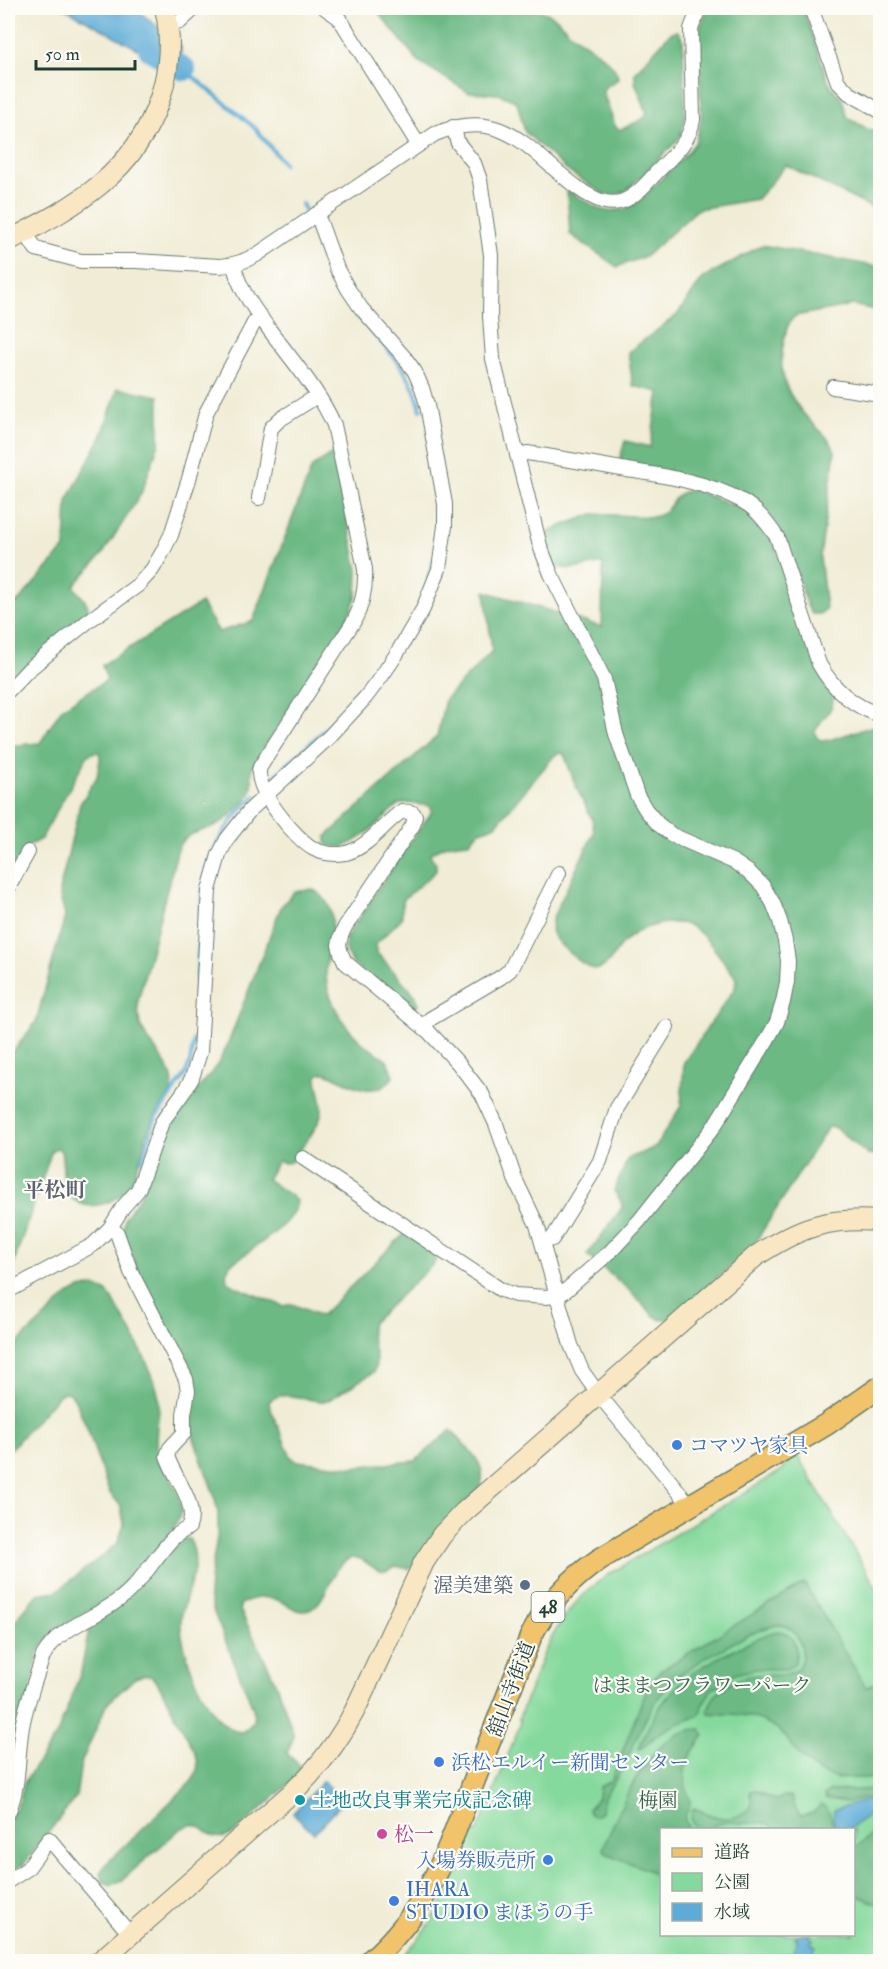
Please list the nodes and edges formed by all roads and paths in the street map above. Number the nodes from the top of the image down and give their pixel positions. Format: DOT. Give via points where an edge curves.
graph roads {
  1 [pos="195,8"];
  2 [pos="325,8"];
  3 [pos="699,8"];
  4 [pos="811,8"];
  5 [pos="167,16"];
  6 [pos="880,111"];
  7 [pos="453,127"];
  8 [pos="418,144"];
  9 [pos="315,215"];
  10 [pos="25,232"];
  11 [pos="8,242"];
  12 [pos="234,265"];
  13 [pos="261,317"];
  14 [pos="833,387"];
  15 [pos="880,394"];
  16 [pos="317,396"];
  17 [pos="517,455"];
  18 [pos="259,498"];
  19 [pos="8,691"];
  20 [pos="880,715"];
  21 [pos="265,796"];
  22 [pos="28,852"];
  23 [pos="559,873"];
  24 [pos="8,888"];
  25 [pos="423,1027"];
  26 [pos="667,1027"];
  27 [pos="303,1158"];
  28 [pos="880,1221"];
  29 [pos="110,1228"];
  30 [pos="543,1242"];
  31 [pos="8,1291"];
  32 [pos="557,1294"];
  33 [pos="880,1387"];
  34 [pos="599,1395"];
  35 [pos="689,1506"];
  36 [pos="8,1813"];
  37 [pos="8,1881"];
  38 [pos="130,1934"];
  39 [pos="99,1962"];
  40 [pos="369,1962"];
  1 -- 5 [label="street" via="180,22"];
  2 -- 8 [label="street" via="343,24"];
  3 -- 7 [label="street" via="691,29 692,130 682,147 624,201 594,199 507,132 478,125"];
  4 -- 6 [label="street" via="838,82"];
  5 -- 10 [label="street" via="169,61 161,95 133,152 78,200"];
  7 -- 8 [label="street"];
  7 -- 17 [label="street" via="480,180 491,255 493,359"];
  8 -- 9 [label="street"];
  9 -- 12 [label="street" via="258,254"];
  9 -- 21 [label="street" via="348,289 405,358 422,388 442,482 445,526 432,589 396,655 365,698"];
  10 -- 11 [label="street"];
  10 -- 12 [label="street" via="36,249 81,261"];
  12 -- 13 [label="street" via="236,276"];
  13 -- 16 [label="street"];
  13 -- 19 [label="street" via="255,321 206,414 171,535 152,570 28,670"];
  14 -- 15 [label="street"];
  16 -- 18 [label="street" via="271,428"];
  16 -- 21 [label="street" via="338,435 365,569 364,596 354,621 257,773"];
  17 -- 20 [label="street" via="527,453 670,478 727,495 756,511 777,537 826,676 845,697"];
  17 -- 32 [label="street" via="545,560 604,679 616,735 637,795 658,824 672,835 734,862 763,886 780,921 788,961 777,1022 713,1128 625,1237"];
  21 -- 25 [label="street" via="306,844 325,853 356,849 402,811 413,813 413,825 345,927 339,945 351,968"];
  21 -- 29 [label="street" via="227,838 213,872 196,1065 185,1090 162,1122 138,1190"];
  22 -- 24 [label="street"];
  23 -- 25 [label="street" via="510,970"];
  25 -- 30 [label="street" via="482,1094"];
  26 -- 30 [label="street" via="617,1108 597,1166 554,1236"];
  27 -- 32 [label="street" via="501,1290 515,1295"];
  28 -- 34 [label="street" via="826,1223 772,1245"];
  29 -- 31 [label="street" via="83,1252"];
  29 -- 36 [label="street" via="117,1233 131,1272 188,1385 184,1433 167,1456 192,1517 189,1527 176,1535 123,1596 48,1646 26,1709 14,1798"];
  30 -- 32 [label="street"];
  32 -- 34 [label="street" via="576,1358"];
  33 -- 35 [label="main road, 舘山寺街道 / 48" via="842,1415"];
  34 -- 35 [label="street"];
  34 -- 38 [label="street" via="465,1512 432,1548 355,1710 323,1761"];
  35 -- 40 [label="main road, 舘山寺街道 / 48" via="586,1569 549,1605 531,1636 435,1879 407,1923"];
  37 -- 38 [label="street" via="27,1869 49,1839"];
  38 -- 39 [label="street"];
}
